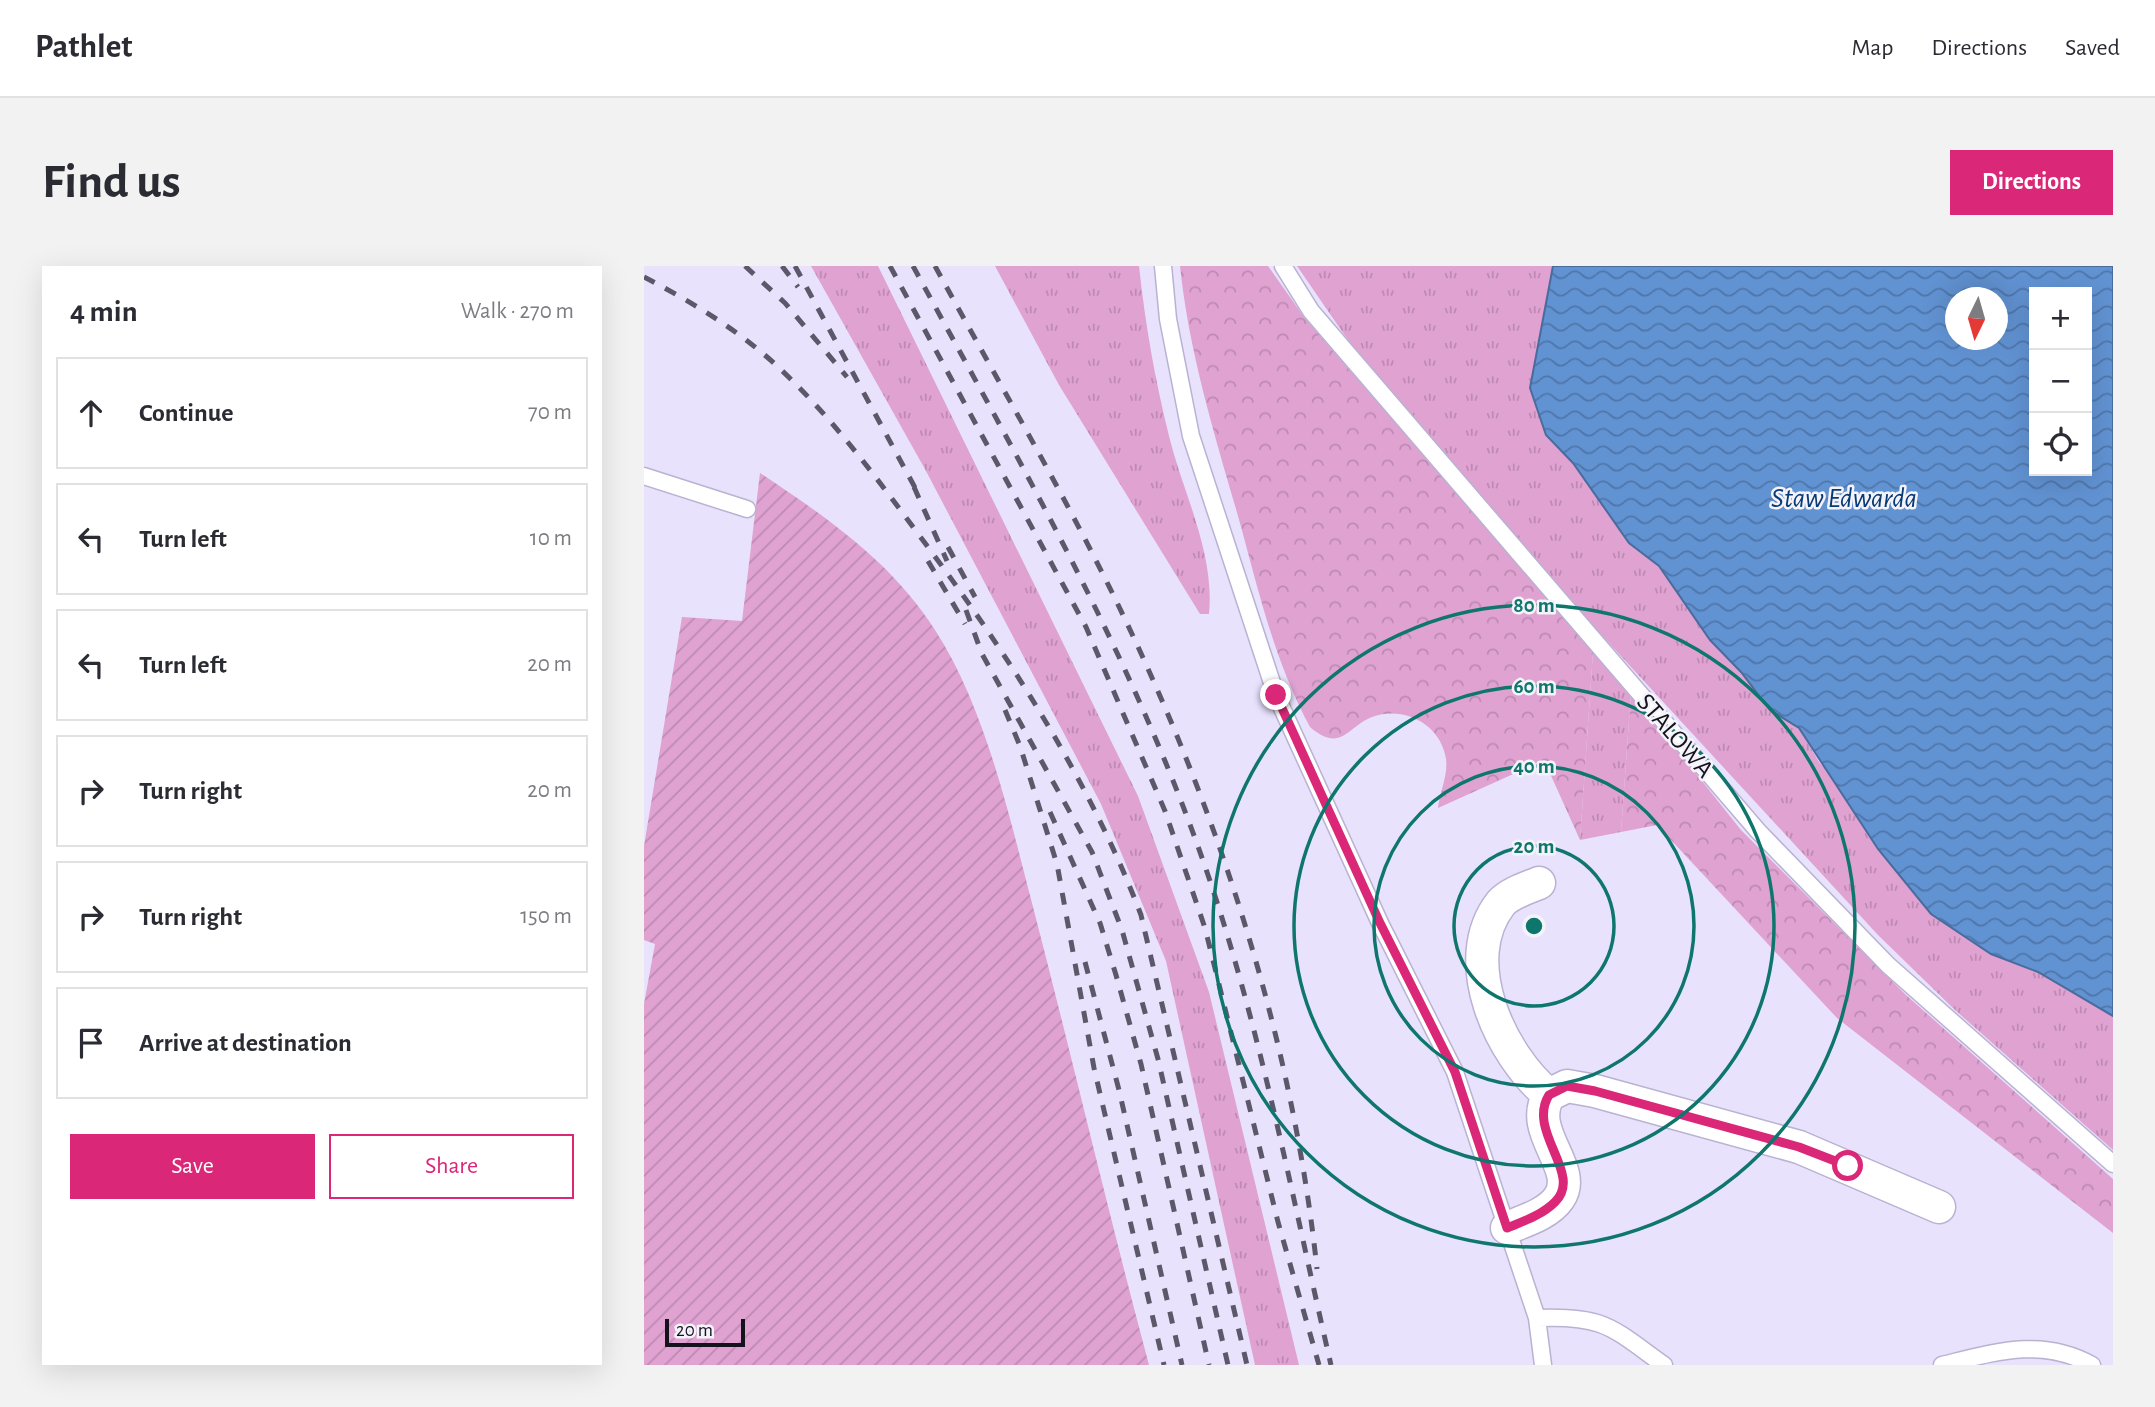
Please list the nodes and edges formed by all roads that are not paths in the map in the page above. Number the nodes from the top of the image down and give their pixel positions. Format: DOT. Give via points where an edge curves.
graph roads {
  1 [pos="1163,266"];
  2 [pos="1283,266"];
  3 [pos="644,476"];
  4 [pos="747,509"];
  5 [pos="1539,883"];
  6 [pos="1549,1095"];
  7 [pos="2113,1164"];
  8 [pos="1939,1207"];
  9 [pos="1507,1228"];
  10 [pos="1537,1318"];
  11 [pos="1543,1365"];
  12 [pos="1664,1365"];
  13 [pos="1942,1365"];
  14 [pos="2092,1365"];
  1 -- 9 [label="lane" via="1168,319 1191,436 1276,695 1380,923 1455,1072"];
  2 -- 7 [label="lane, STALOWA" via="1311,311 1758,831 1888,965"];
  3 -- 4 [label="lane"];
  5 -- 6 [label="street" via="1502,902 1489,926 1483,965 1487,994 1513,1053"];
  6 -- 8 [label="street" via="1567,1086 1579,1087 1799,1147"];
  6 -- 9 [label="street" via="1543,1107 1543,1125 1562,1172 1563,1191 1553,1205"];
  9 -- 10 [label="lane"];
  10 -- 11 [label="lane"];
  10 -- 12 [label="lane" via="1588,1318 1608,1325"];
  13 -- 14 [label="lane" via="2025,1348 2058,1350"];
}
